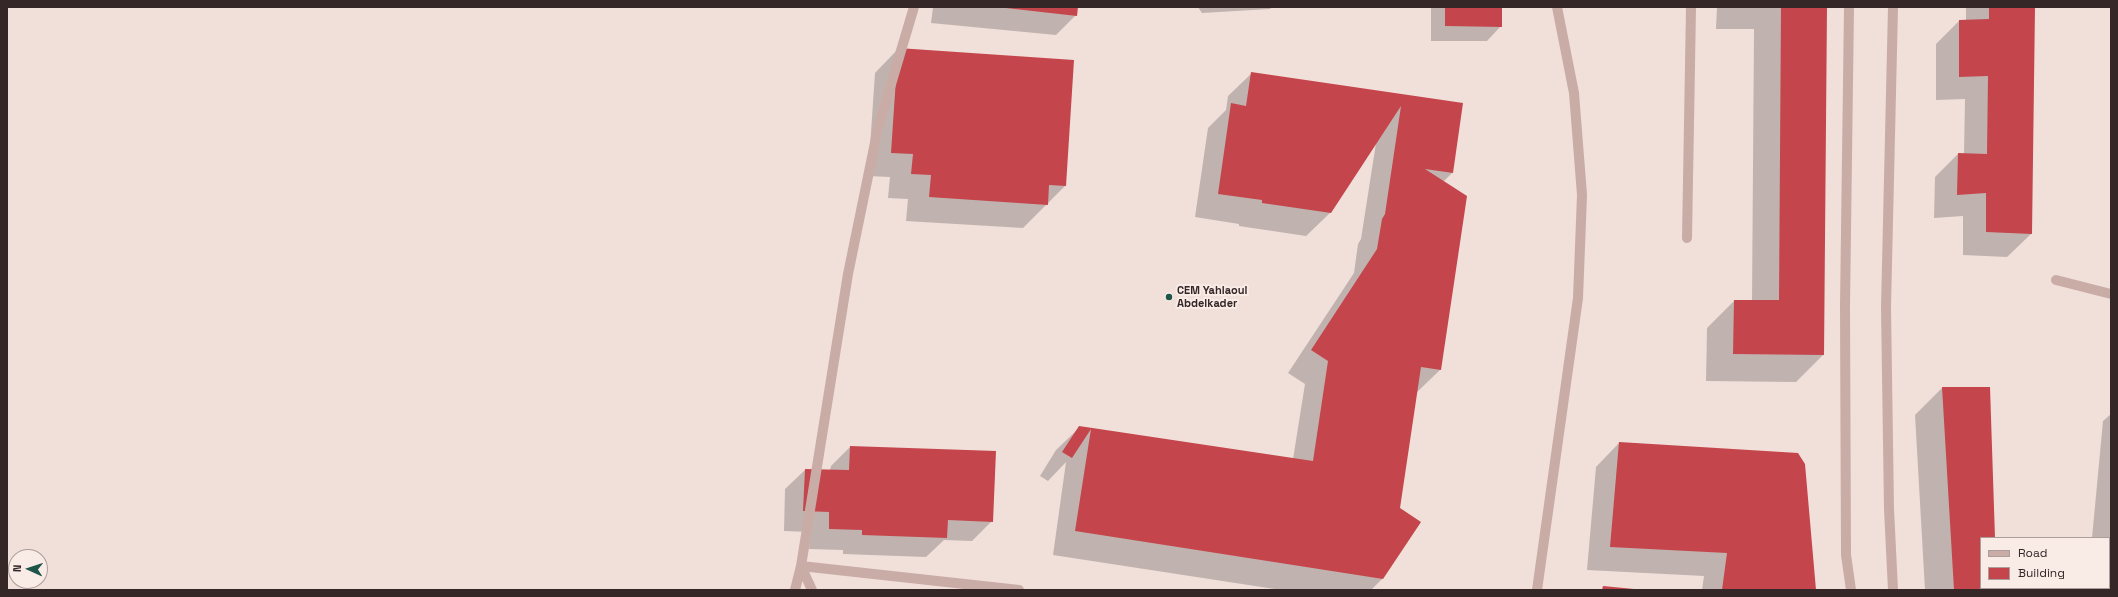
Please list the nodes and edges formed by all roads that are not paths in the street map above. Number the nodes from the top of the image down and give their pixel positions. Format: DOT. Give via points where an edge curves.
graph roads {
  1 [pos="914,7"];
  2 [pos="1557,7"];
  3 [pos="1691,7"];
  4 [pos="1849,7"];
  5 [pos="1893,7"];
  6 [pos="1687,238"];
  7 [pos="2056,280"];
  8 [pos="2111,294"];
  9 [pos="801,566"];
  10 [pos="795,590"];
  11 [pos="812,590"];
  12 [pos="1019,590"];
  13 [pos="1537,590"];
  14 [pos="1851,590"];
  15 [pos="1892,590"];
  1 -- 9 [label="street" via="878,128 848,274"];
  2 -- 13 [label="street" via="1574,93 1582,203 1578,298"];
  3 -- 6 [label="street"];
  4 -- 14 [label="street" via="1845,314 1846,556"];
  5 -- 15 [label="street" via="1886,307"];
  7 -- 8 [label="street"];
  9 -- 10 [label="street"];
  9 -- 11 [label="street"];
  9 -- 12 [label="street"];
}
